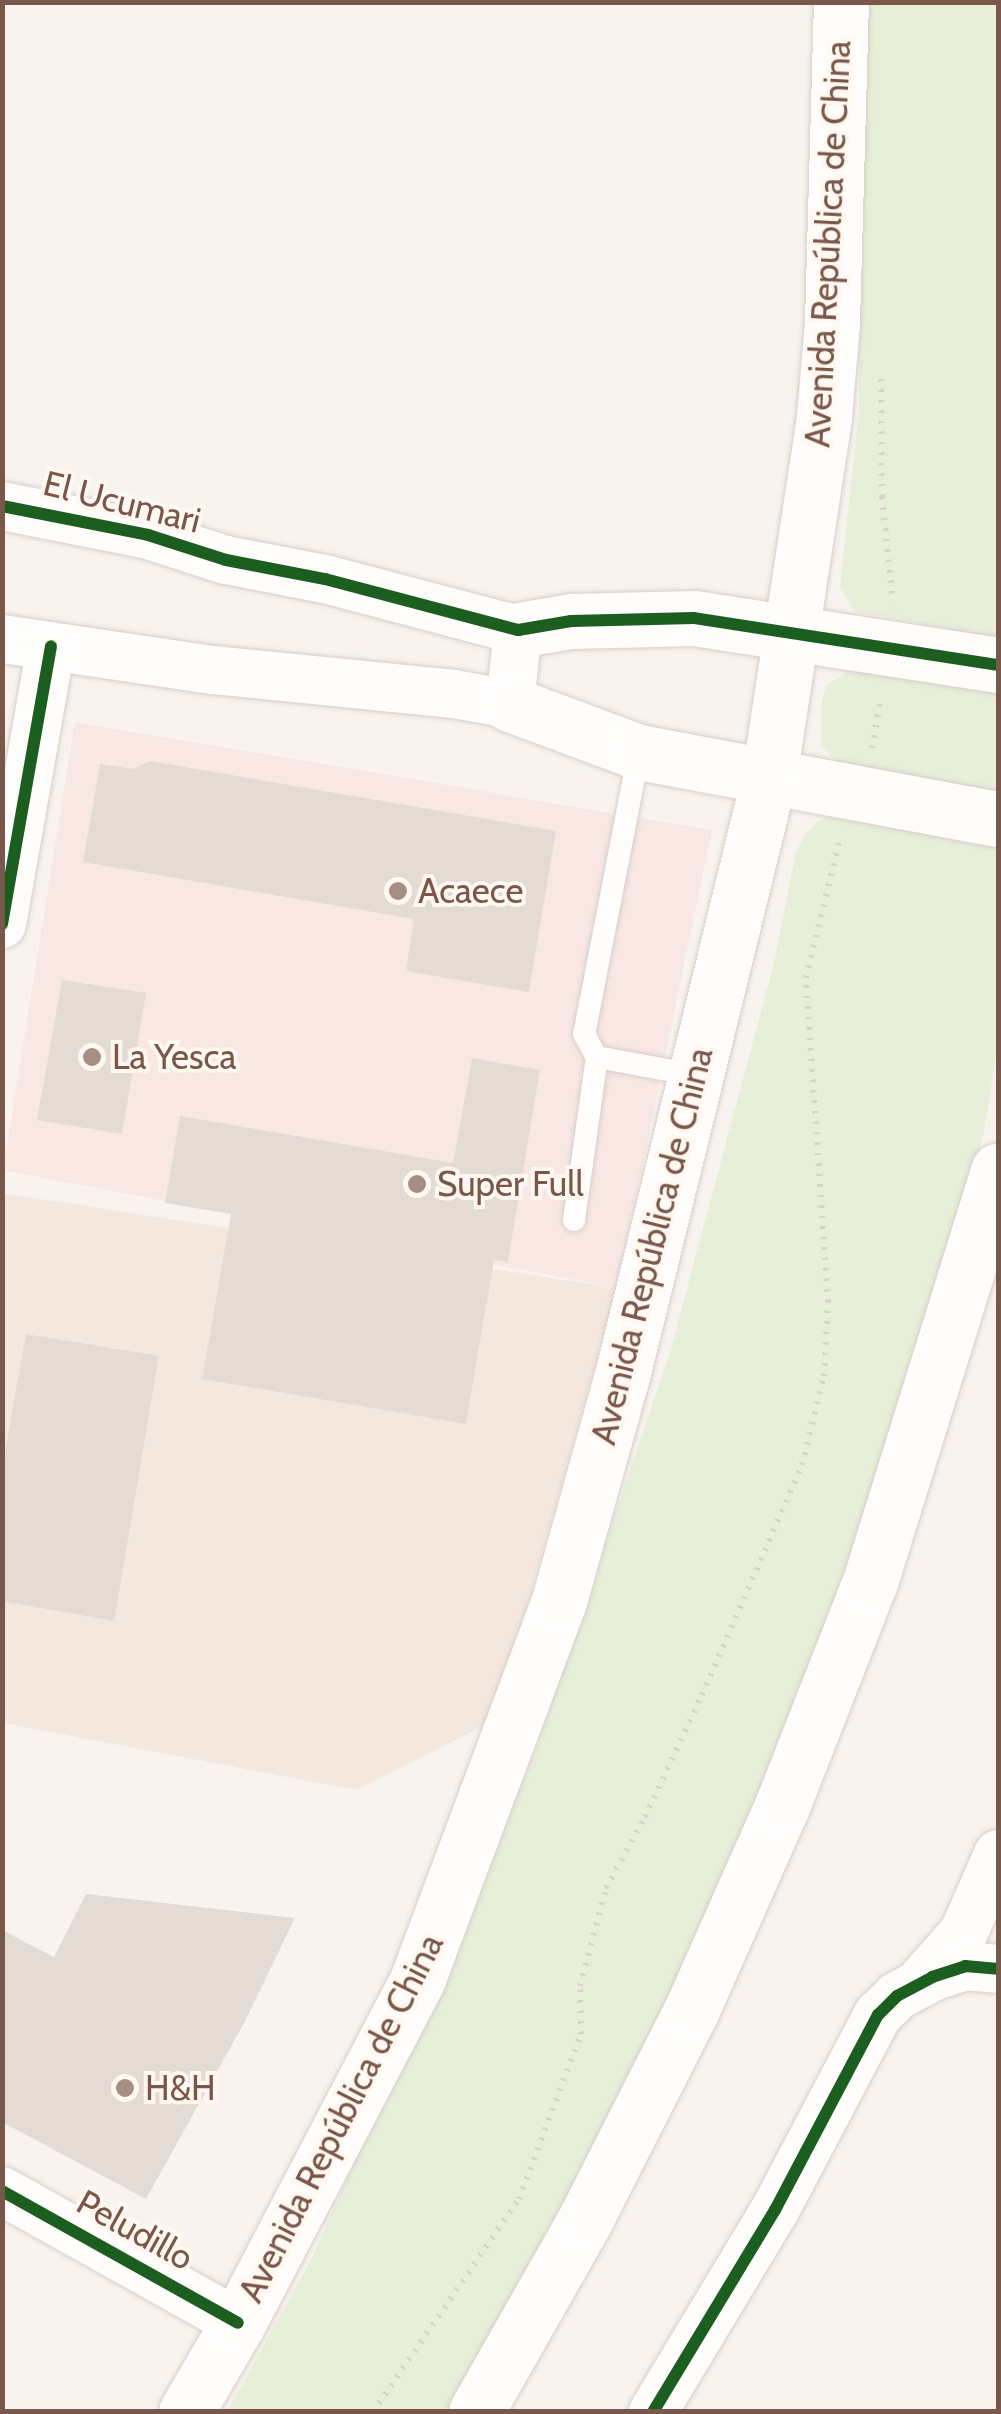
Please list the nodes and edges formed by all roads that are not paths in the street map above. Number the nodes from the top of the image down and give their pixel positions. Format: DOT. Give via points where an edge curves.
graph roads {
  1 [pos="840,2"];
  2 [pos="2,506"];
  3 [pos="789,629"];
  4 [pos="518,630"];
  5 [pos="2,639"];
  6 [pos="51,646"];
  7 [pos="998,665"];
  8 [pos="510,704"];
  9 [pos="639,752"];
  10 [pos="768,777"];
  11 [pos="998,818"];
  12 [pos="2,924"];
  13 [pos="597,1056"];
  14 [pos="694,1075"];
  15 [pos="998,1170"];
  16 [pos="574,1220"];
  17 [pos="998,1854"];
  18 [pos="998,1969"];
  19 [pos="915,1986"];
  20 [pos="2,2191"];
  21 [pos="238,2322"];
  22 [pos="186,2412"];
  23 [pos="476,2412"];
  24 [pos="653,2412"];
  1 -- 3 [label="main road, Avenida República de China" via="828,359"];
  2 -- 4 [label="street, El Ucumari" via="148,535"];
  3 -- 4 [label="main road" via="632,618"];
  3 -- 7 [label="main road"];
  3 -- 10 [label="main road, Avenida República de China"];
  4 -- 8 [label="street"];
  5 -- 6 [label="street"];
  6 -- 8 [label="street"];
  6 -- 12 [label="street"];
  8 -- 9 [label="main road"];
  9 -- 10 [label="main road"];
  9 -- 13 [label="lane" via="584,1034"];
  10 -- 11 [label="main road"];
  10 -- 14 [label="main road, Avenida República de China"];
  13 -- 14 [label="lane"];
  13 -- 16 [label="lane"];
  14 -- 21 [label="main road, Avenida República de China" via="622,1376 526,1693 418,1978"];
  15 -- 23 [label="main road" via="870,1582 782,1806 692,2009 586,2218"];
  17 -- 19 [label="street" via="964,1932"];
  18 -- 19 [label="street" via="965,1966"];
  19 -- 24 [label="street" via="878,2015 857,2047 775,2210"];
  20 -- 21 [label="street, Peludillo"];
  21 -- 22 [label="main road, Avenida República de China"];
}
